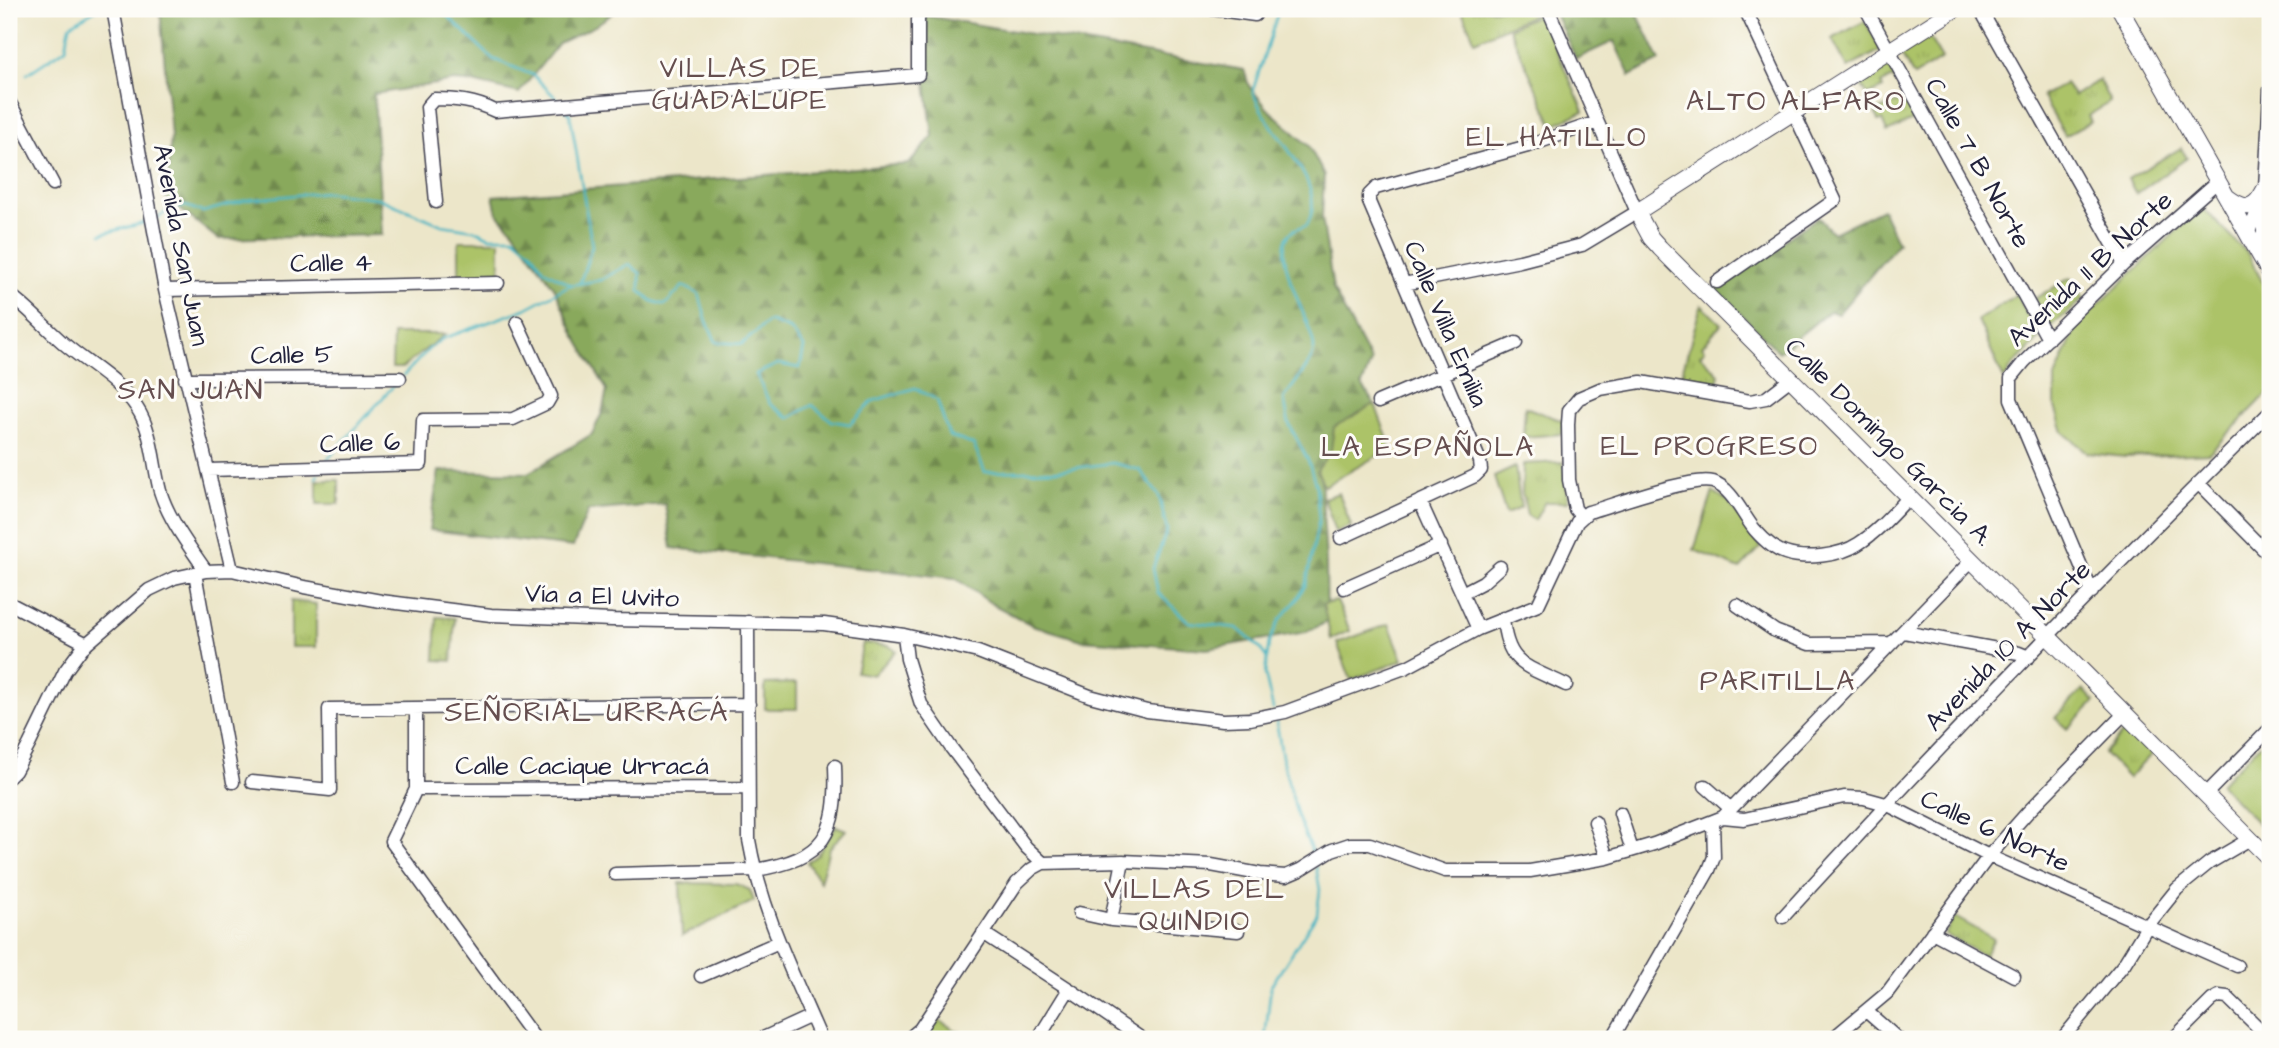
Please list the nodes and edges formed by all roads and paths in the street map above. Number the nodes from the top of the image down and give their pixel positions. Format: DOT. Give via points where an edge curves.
graph roads {
  1 [pos="113,9"];
  2 [pos="920,9"];
  3 [pos="1212,9"];
  4 [pos="1745,9"];
  5 [pos="1866,9"];
  6 [pos="1955,9"];
  7 [pos="1980,9"];
  8 [pos="2120,9"];
  9 [pos="1551,10"];
  10 [pos="1255,15"];
  11 [pos="1890,50"];
  12 [pos="2270,90"];
  13 [pos="9,101"];
  14 [pos="2270,104"];
  15 [pos="1793,113"];
  16 [pos="1597,122"];
  17 [pos="53,184"];
  18 [pos="2221,189"];
  19 [pos="2265,189"];
  20 [pos="436,202"];
  21 [pos="1637,212"];
  22 [pos="2248,235"];
  23 [pos="2124,264"];
  24 [pos="2267,269"];
  25 [pos="1717,282"];
  26 [pos="498,283"];
  27 [pos="1405,284"];
  28 [pos="165,290"];
  29 [pos="9,294"];
  30 [pos="517,322"];
  31 [pos="2048,339"];
  32 [pos="1517,344"];
  33 [pos="1441,374"];
  34 [pos="400,378"];
  35 [pos="1792,378"];
  36 [pos="185,379"];
  37 [pos="1378,402"];
  38 [pos="2270,412"];
  39 [pos="208,470"];
  40 [pos="2198,483"];
  41 [pos="1909,497"];
  42 [pos="1420,501"];
  43 [pos="1581,516"];
  44 [pos="1341,538"];
  45 [pos="1441,545"];
  46 [pos="2270,556"];
  47 [pos="1972,560"];
  48 [pos="1500,567"];
  49 [pos="232,570"];
  50 [pos="200,572"];
  51 [pos="1344,589"];
  52 [pos="2092,592"];
  53 [pos="1462,593"];
  54 [pos="9,603"];
  55 [pos="1737,606"];
  56 [pos="1503,618"];
  57 [pos="748,622"];
  58 [pos="1478,629"];
  59 [pos="1904,632"];
  60 [pos="904,635"];
  61 [pos="2047,638"];
  62 [pos="1892,643"];
  63 [pos="86,644"];
  64 [pos="2029,657"];
  65 [pos="1566,685"];
  66 [pos="749,704"];
  67 [pos="416,709"];
  68 [pos="2123,714"];
  69 [pos="2270,729"];
  70 [pos="835,766"];
  71 [pos="9,777"];
  72 [pos="233,782"];
  73 [pos="251,782"];
  74 [pos="1706,786"];
  75 [pos="748,788"];
  76 [pos="416,789"];
  77 [pos="2205,794"];
  78 [pos="1886,804"];
  79 [pos="1620,813"];
  80 [pos="1723,816"];
  81 [pos="1595,822"];
  82 [pos="2250,839"];
  83 [pos="1632,850"];
  84 [pos="1989,856"];
  85 [pos="1607,858"];
  86 [pos="2270,859"];
  87 [pos="1123,861"];
  88 [pos="1043,863"];
  89 [pos="755,870"];
  90 [pos="615,874"];
  91 [pos="1079,913"];
  92 [pos="1783,917"];
  93 [pos="1111,920"];
  94 [pos="2148,925"];
  95 [pos="1238,931"];
  96 [pos="1932,932"];
  97 [pos="983,933"];
  98 [pos="779,943"];
  99 [pos="2237,966"];
  100 [pos="701,976"];
  101 [pos="2014,976"];
  102 [pos="1069,989"];
  103 [pos="1866,1011"];
  104 [pos="811,1016"];
  105 [pos="536,1039"];
  106 [pos="761,1039"];
  107 [pos="821,1039"];
  108 [pos="908,1039"];
  109 [pos="1038,1039"];
  110 [pos="1142,1039"];
  111 [pos="1612,1039"];
  112 [pos="1832,1039"];
  113 [pos="1898,1039"];
  114 [pos="2062,1039"];
  115 [pos="2173,1039"];
  116 [pos="2270,1039"];
  1 -- 28 [label="street, Avenida San Juan"];
  2 -- 20 [label="street" via="919,75 495,111 457,99 434,99 427,107"];
  3 -- 10 [label="street"];
  4 -- 15 [label="street"];
  5 -- 11 [label="street, Calle 7 B Norte"];
  6 -- 11 [label="main road"];
  7 -- 23 [label="street"];
  8 -- 18 [label="main road"];
  9 -- 16 [label="street, Calle Domingo Garcia A."];
  11 -- 15 [label="main road"];
  11 -- 31 [label="street, Calle 7 B Norte"];
  12 -- 14 [label="street"];
  13 -- 17 [label="street"];
  14 -- 19 [label="street"];
  15 -- 21 [label="main road"];
  15 -- 25 [label="street" via="1835,200"];
  16 -- 21 [label="street, Calle Domingo Garcia A."];
  16 -- 27 [label="street, Calle Villa Emilia" via="1376,188 1369,202"];
  18 -- 19 [label="main road" via="2240,205 2251,206"];
  18 -- 22 [label="main road"];
  18 -- 23 [label="street, Avenida 11 B Norte"];
  19 -- 22 [label="street"];
  19 -- 24 [label="main road"];
  21 -- 27 [label="street" via="1582,245"];
  21 -- 35 [label="main road, Calle Domingo Garcia A." via="1651,238"];
  22 -- 24 [label="main road"];
  23 -- 31 [label="street, Avenida 11 B Norte"];
  26 -- 28 [label="street, Calle 4"];
  27 -- 33 [label="street, Calle Villa Emilia"];
  28 -- 36 [label="street, Avenida San Juan"];
  29 -- 50 [label="street" via="138,409 161,493"];
  30 -- 39 [label="street, Calle 6" via="551,396 547,403 513,419 422,420 421,464"];
  31 -- 52 [label="street, Avenida 11 B Norte" via="2011,378 2011,399"];
  32 -- 33 [label="street"];
  33 -- 37 [label="street"];
  33 -- 42 [label="street, Calle Villa Emilia" via="1481,471"];
  34 -- 36 [label="street, Calle 5"];
  35 -- 41 [label="main road, Calle Domingo Garcia A."];
  35 -- 43 [label="street" via="1766,398 1750,401 1641,383 1600,389 1579,398 1569,411 1567,424 1569,480"];
  36 -- 39 [label="street, Avenida San Juan"];
  38 -- 40 [label="street, Avenida 10 A Norte"];
  39 -- 49 [label="street, Avenida San Juan"];
  40 -- 46 [label="street"];
  40 -- 52 [label="street, Avenida 10 A Norte"];
  41 -- 43 [label="street" via="1855,547 1816,555 1784,553 1770,545 1733,499 1712,482 1691,482"];
  41 -- 47 [label="main road, Calle Domingo Garcia A."];
  42 -- 44 [label="street"];
  42 -- 45 [label="street"];
  43 -- 56 [label="street, Vía a El Uvito" via="1538,605"];
  45 -- 51 [label="street"];
  45 -- 53 [label="street"];
  47 -- 59 [label="street"];
  47 -- 61 [label="main road, Calle Domingo Garcia A."];
  48 -- 53 [label="street"];
  49 -- 50 [label="street, Vía a El Uvito"];
  49 -- 57 [label="street, Vía a El Uvito" via="381,601 491,615"];
  50 -- 63 [label="street, Vía a El Uvito" via="149,590"];
  50 -- 72 [label="street"];
  52 -- 61 [label="street, Avenida 10 A Norte"];
  53 -- 58 [label="street"];
  54 -- 63 [label="street"];
  55 -- 62 [label="street" via="1775,631 1809,644"];
  56 -- 58 [label="street, Vía a El Uvito"];
  56 -- 65 [label="street" via="1504,637 1517,661"];
  57 -- 60 [label="street, Vía a El Uvito" via="824,624"];
  57 -- 66 [label="street"];
  58 -- 60 [label="street, Vía a El Uvito" via="1407,667 1285,712 1223,720 1147,711 1090,696 964,647"];
  59 -- 62 [label="street"];
  59 -- 64 [label="street"];
  60 -- 88 [label="street" via="921,704"];
  61 -- 64 [label="street, Avenida 10 A Norte"];
  61 -- 68 [label="main road, Calle Domingo Garcia A."];
  62 -- 80 [label="street"];
  63 -- 71 [label="street, Vía a El Uvito" via="65,671"];
  64 -- 78 [label="street, Avenida 10 A Norte"];
  66 -- 67 [label="street"];
  66 -- 75 [label="street"];
  67 -- 73 [label="street" via="329,709 330,790"];
  67 -- 76 [label="street"];
  68 -- 77 [label="main road, Calle Domingo Garcia A."];
  68 -- 84 [label="street"];
  69 -- 77 [label="street"];
  70 -- 89 [label="street" via="831,824 813,852"];
  74 -- 80 [label="street"];
  75 -- 76 [label="street, Calle Cacique Urracá"];
  75 -- 89 [label="street"];
  76 -- 105 [label="street" via="391,841"];
  77 -- 82 [label="main road, Calle Domingo Garcia A."];
  78 -- 80 [label="street, Calle 6 Norte" via="1844,797 1744,818"];
  78 -- 84 [label="street, Calle 6 Norte"];
  78 -- 92 [label="street, Avenida 10 A Norte"];
  79 -- 83 [label="street"];
  80 -- 83 [label="street"];
  80 -- 111 [label="street" via="1709,870"];
  81 -- 85 [label="street"];
  82 -- 86 [label="main road, Calle Domingo Garcia A."];
  82 -- 94 [label="street" via="2176,889"];
  83 -- 85 [label="street"];
  84 -- 94 [label="street, Calle 6 Norte"];
  84 -- 96 [label="street"];
  85 -- 87 [label="street" via="1530,871 1445,871 1370,844 1350,844 1286,876"];
  87 -- 88 [label="street"];
  87 -- 93 [label="street"];
  88 -- 97 [label="street" via="1017,883"];
  89 -- 90 [label="street"];
  89 -- 98 [label="street"];
  91 -- 93 [label="street"];
  93 -- 95 [label="street"];
  94 -- 99 [label="street, Calle 6 Norte"];
  94 -- 114 [label="street" via="2123,964"];
  96 -- 101 [label="street"];
  96 -- 103 [label="street" via="1886,993"];
  97 -- 102 [label="street"];
  97 -- 108 [label="street" via="920,1030"];
  98 -- 100 [label="street"];
  98 -- 104 [label="street"];
  102 -- 109 [label="street"];
  102 -- 110 [label="street"];
  103 -- 112 [label="street"];
  103 -- 113 [label="street"];
  104 -- 106 [label="street"];
  104 -- 107 [label="street"];
  115 -- 116 [label="street" via="2219,996 2227,997"];
}
